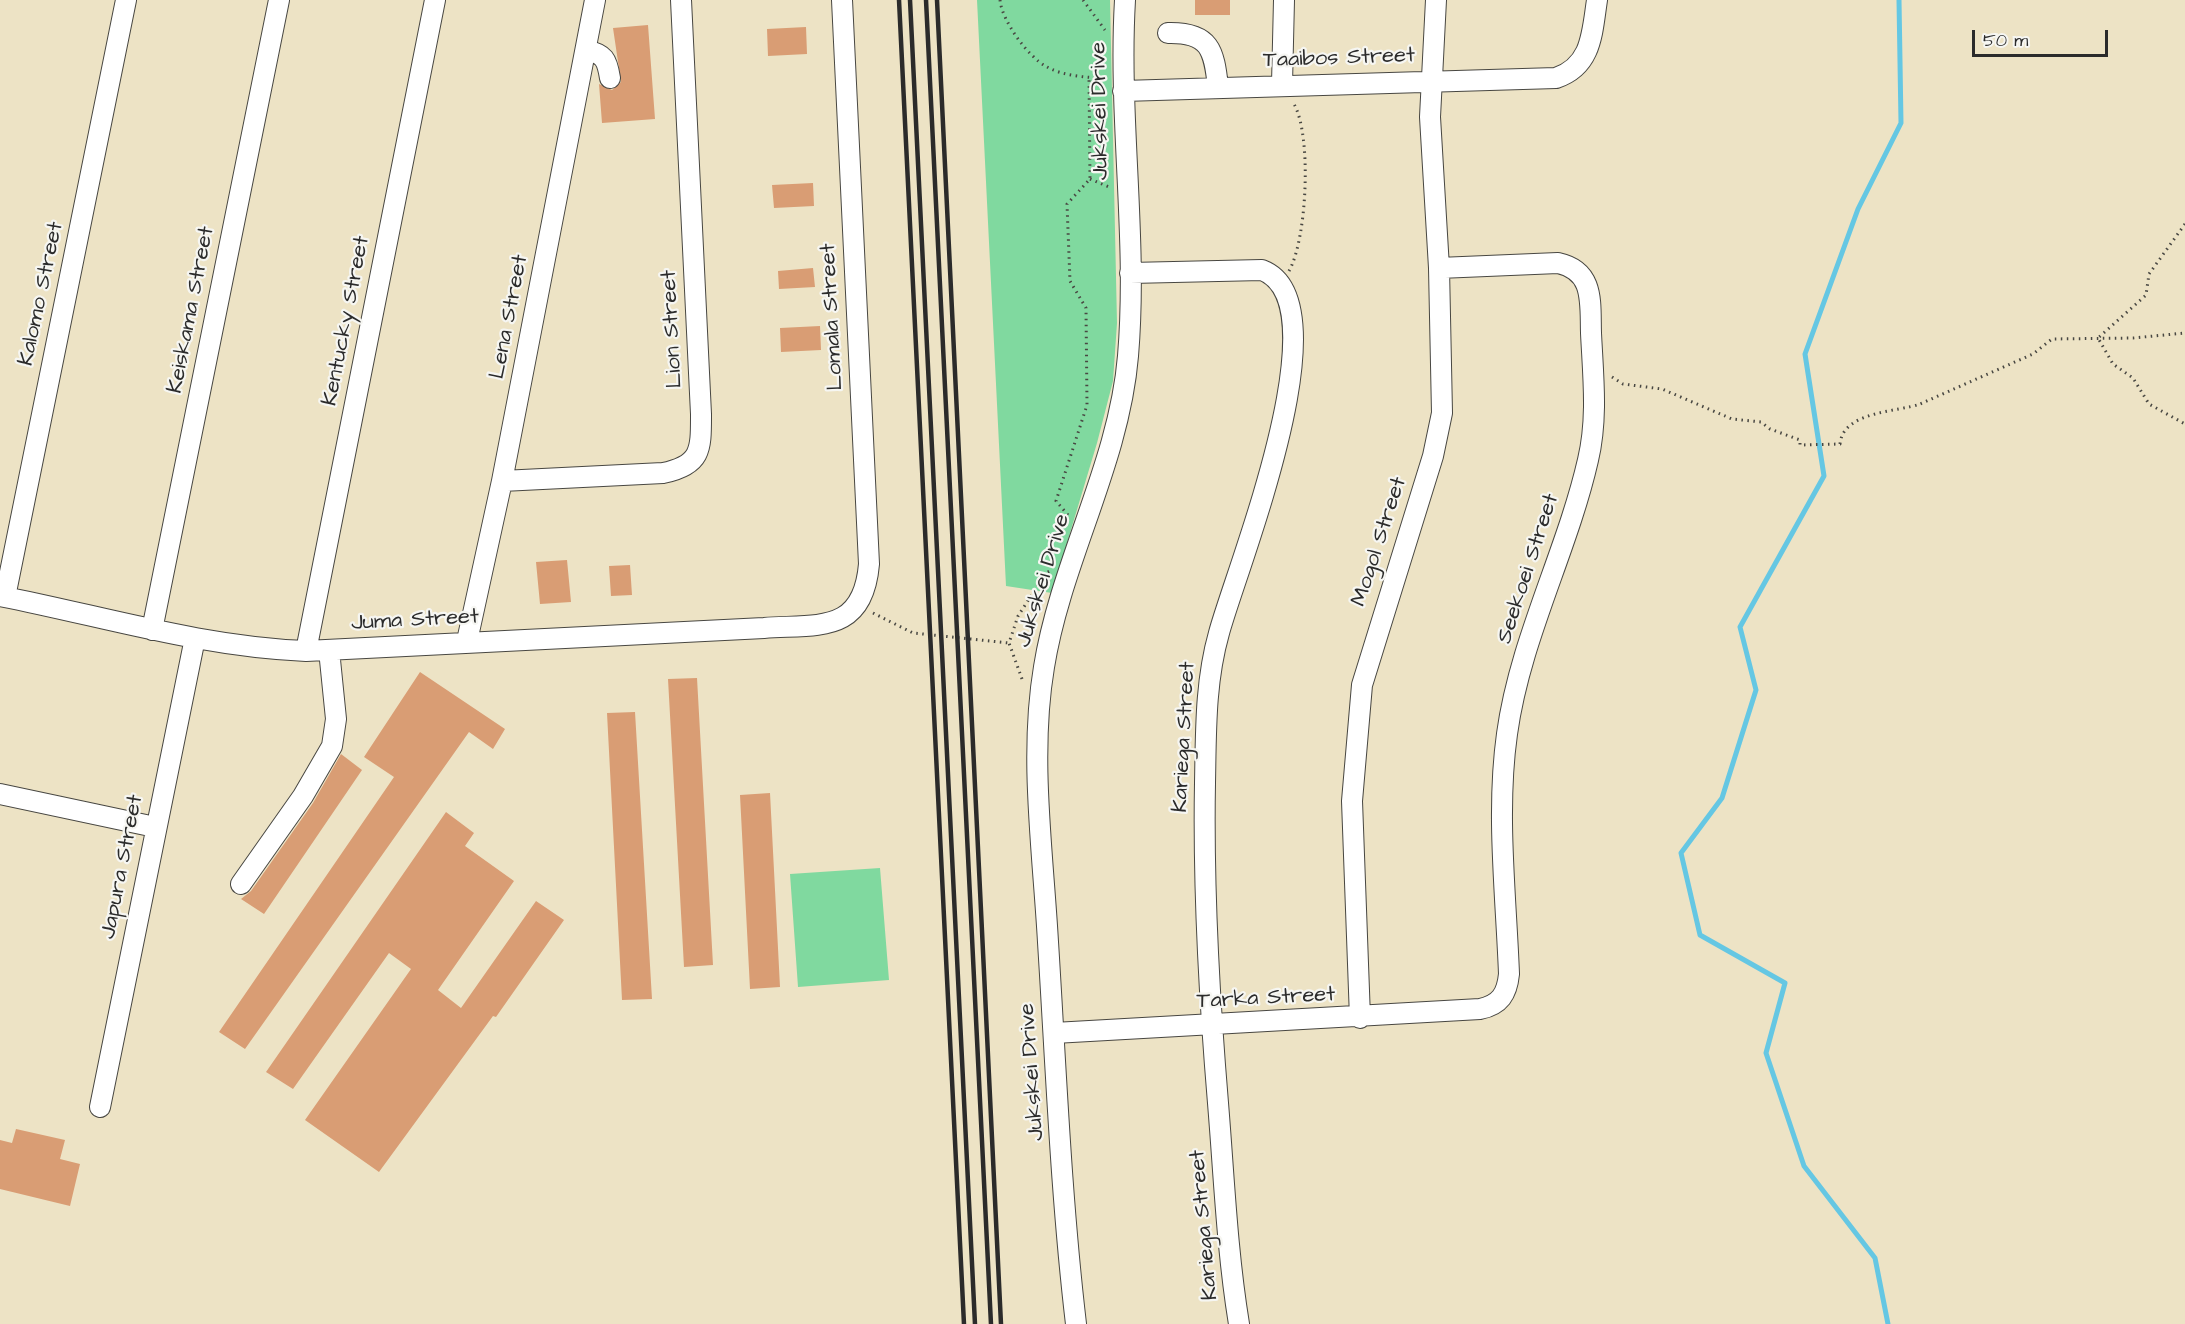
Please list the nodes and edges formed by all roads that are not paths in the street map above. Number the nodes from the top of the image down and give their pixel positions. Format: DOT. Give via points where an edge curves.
graph roads {
  1 [pos="126,0"];
  2 [pos="279,0"];
  3 [pos="435,0"];
  4 [pos="595,0"];
  5 [pos="681,0"];
  6 [pos="842,0"];
  7 [pos="1125,0"];
  8 [pos="1284,0"];
  9 [pos="1436,0"];
  10 [pos="1597,0"];
  11 [pos="1168,33"];
  12 [pos="586,50"];
  13 [pos="610,78"];
  14 [pos="1431,80"];
  15 [pos="1123,84"];
  16 [pos="1282,84"];
  17 [pos="1218,87"];
  18 [pos="1439,268"];
  19 [pos="1130,273"];
  20 [pos="502,481"];
  21 [pos="2,597"];
  22 [pos="838,621"];
  23 [pos="152,630"];
  24 [pos="195,638"];
  25 [pos="467,641"];
  26 [pos="329,650"];
  27 [pos="306,651"];
  28 [pos="0,794"];
  29 [pos="155,827"];
  30 [pos="241,884"];
  31 [pos="1480,1009"];
  32 [pos="1360,1018"];
  33 [pos="1211,1026"];
  34 [pos="1054,1033"];
  35 [pos="100,1107"];
  36 [pos="1076,1324"];
  37 [pos="1239,1324"];
  1 -- 21 [label="street, Kalomo Street"];
  2 -- 23 [label="street, Keiskama Street"];
  3 -- 27 [label="street, Kentucky Street"];
  4 -- 12 [label="street, Lena Street"];
  5 -- 20 [label="street, Lion Street" via="701,414 698,454 686,466 663,473"];
  6 -- 22 [label="street, Lomala Street" via="869,564 861,601"];
  7 -- 15 [label="street, Jukskei Drive"];
  8 -- 16 [label="street"];
  9 -- 14 [label="street, Mogol Street"];
  10 -- 14 [label="street, Taaibos Street" via="1587,56 1578,67 1556,78"];
  11 -- 17 [label="street" via="1196,36 1204,42 1214,57"];
  12 -- 13 [label="street" via="601,54"];
  12 -- 20 [label="street, Lena Street"];
  14 -- 16 [label="street, Taaibos Street"];
  14 -- 18 [label="street, Mogol Street"];
  15 -- 17 [label="street, Taaibos Street"];
  15 -- 19 [label="street, Jukskei Drive"];
  16 -- 17 [label="street, Taaibos Street"];
  18 -- 31 [label="street, Seekoei Street" via="1547,263 1571,266 1585,282 1589,295 1594,410 1588,459 1516,686 1507,737 1504,808 1508,984 1498,1002"];
  18 -- 32 [label="street, Mogol Street" via="1443,395 1438,432 1362,685 1352,801"];
  19 -- 33 [label="street, Kariega Street" via="1255,269 1275,276 1288,305 1292,340 1287,408 1219,632 1209,682 1203,882"];
  19 -- 34 [label="street, Jukskei Drive" via="1130,321 1118,415 1058,605 1039,707 1041,824"];
  20 -- 25 [label="street, Lena Street"];
  21 -- 23 [label="street, Juma Street"];
  22 -- 25 [label="street, Juma Street" via="764,628"];
  23 -- 24 [label="street, Juma Street"];
  24 -- 27 [label="street, Juma Street"];
  24 -- 29 [label="street, Japura Street"];
  25 -- 26 [label="street, Juma Street"];
  26 -- 27 [label="street, Juma Street"];
  26 -- 30 [label="street" via="336,719 333,746"];
  28 -- 29 [label="street"];
  29 -- 35 [label="street, Japura Street"];
  31 -- 32 [label="street, Tarka Street"];
  32 -- 33 [label="street, Tarka Street"];
  33 -- 34 [label="street, Tarka Street"];
  33 -- 37 [label="street, Kariega Street"];
  34 -- 36 [label="street, Jukskei Drive"];
}
